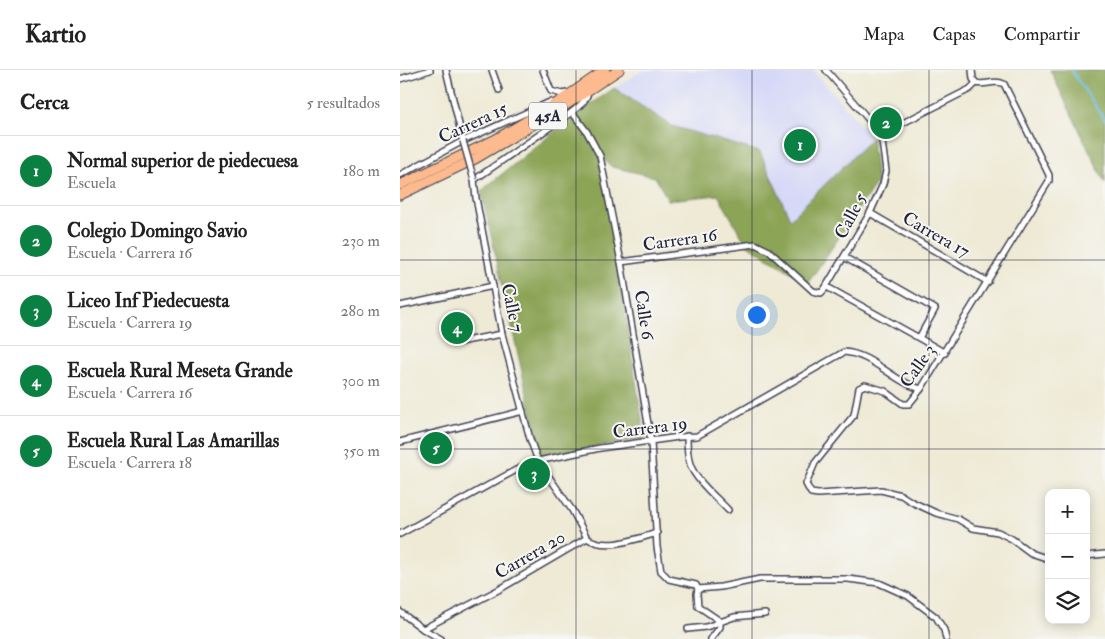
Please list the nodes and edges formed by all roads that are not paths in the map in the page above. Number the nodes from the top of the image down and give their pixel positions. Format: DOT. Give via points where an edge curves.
graph roads {
  1 [pos="430,70"];
  2 [pos="446,70"];
  3 [pos="492,70"];
  4 [pos="543,70"];
  5 [pos="605,70"];
  6 [pos="619,70"];
  7 [pos="826,70"];
  8 [pos="972,70"];
  9 [pos="400,79"];
  10 [pos="976,83"];
  11 [pos="498,90"];
  12 [pos="588,91"];
  13 [pos="570,92"];
  14 [pos="560,101"];
  15 [pos="572,112"];
  16 [pos="881,134"];
  17 [pos="462,141"];
  18 [pos="400,175"];
  19 [pos="474,180"];
  20 [pos="400,184"];
  21 [pos="400,195"];
  22 [pos="870,213"];
  23 [pos="844,257"];
  24 [pos="621,262"];
  25 [pos="988,282"];
  26 [pos="492,286"];
  27 [pos="827,287"];
  28 [pos="400,306"];
  29 [pos="502,334"];
  30 [pos="919,338"];
  31 [pos="454,343"];
  32 [pos="945,353"];
  33 [pos="922,389"];
  34 [pos="523,411"];
  35 [pos="687,436"];
  36 [pos="400,442"];
  37 [pos="651,442"];
  38 [pos="538,460"];
  39 [pos="728,510"];
  40 [pos="657,532"];
  41 [pos="400,534"];
  42 [pos="587,538"];
  43 [pos="1105,554"];
  44 [pos="1090,556"];
  45 [pos="1045,558"];
  46 [pos="698,589"];
  47 [pos="400,612"];
  48 [pos="765,614"];
  49 [pos="720,621"];
  50 [pos="423,629"];
  51 [pos="688,629"];
  52 [pos="441,639"];
  53 [pos="711,639"];
  54 [pos="946,639"];
  1 -- 9 [label="street"];
  2 -- 17 [label="street, Calle 7"];
  3 -- 11 [label="street"];
  4 -- 13 [label="street" via="551,91"];
  5 -- 13 [label="highway, 45A"];
  6 -- 12 [label="highway, 45A"];
  7 -- 16 [label="street"];
  8 -- 10 [label="street"];
  10 -- 16 [label="street"];
  10 -- 25 [label="street, Calle 3" via="1004,84 1049,175 1049,181"];
  12 -- 15 [label="street" via="588,97"];
  12 -- 21 [label="highway, 45A" via="464,166"];
  13 -- 14 [label="highway, 45A"];
  14 -- 17 [label="street, Carrera 15"];
  14 -- 20 [label="highway, 45A" via="496,139"];
  15 -- 19 [label="street"];
  15 -- 24 [label="street, Calle 6" via="600,156"];
  16 -- 22 [label="street, Calle 5" via="886,171"];
  17 -- 18 [label="street, Carrera 15"];
  17 -- 19 [label="street, Calle 7, bridge"];
  19 -- 26 [label="street, Calle 7"];
  22 -- 23 [label="street, Calle 5"];
  22 -- 25 [label="street, Carrera 17"];
  23 -- 27 [label="street, Calle 5"];
  23 -- 30 [label="street" via="935,309"];
  24 -- 27 [label="street, Carrera 16" via="755,244 813,291 821,293"];
  24 -- 37 [label="street, Calle 6"];
  25 -- 32 [label="street, Calle 3"];
  26 -- 28 [label="street"];
  26 -- 29 [label="street, Calle 7"];
  27 -- 30 [label="street"];
  29 -- 31 [label="street"];
  29 -- 34 [label="street, Calle 7"];
  30 -- 32 [label="street"];
  32 -- 33 [label="street, Calle 3"];
  33 -- 35 [label="street, Carrera 19" via="904,384 859,355 844,352 697,436"];
  33 -- 45 [label="street, Calle 3" via="908,404 903,404 885,391 865,385 859,388 854,415 815,463 806,484 810,493 881,490 901,495 973,528 998,532 1031,553"];
  34 -- 36 [label="street"];
  34 -- 38 [label="street, Calle 7"];
  35 -- 37 [label="street, Carrera 19"];
  35 -- 39 [label="street" via="690,466"];
  37 -- 38 [label="street, Carrera 19"];
  37 -- 40 [label="street, Calle 6"];
  38 -- 41 [label="street, Carrera 19"];
  38 -- 42 [label="street, Calle 7"];
  40 -- 42 [label="street, Carrera 20" via="617,544 595,544"];
  40 -- 46 [label="street" via="661,571 669,579 696,585"];
  42 -- 50 [label="street, Carrera 20"];
  43 -- 44 [label="street"];
  46 -- 49 [label="street" via="698,606"];
  46 -- 54 [label="street" via="760,579 848,579 879,583 908,596 936,617"];
  47 -- 50 [label="street"];
  48 -- 49 [label="street" via="734,616"];
  49 -- 51 [label="street"];
  49 -- 53 [label="street" via="720,627"];
  50 -- 52 [label="street"];
}
